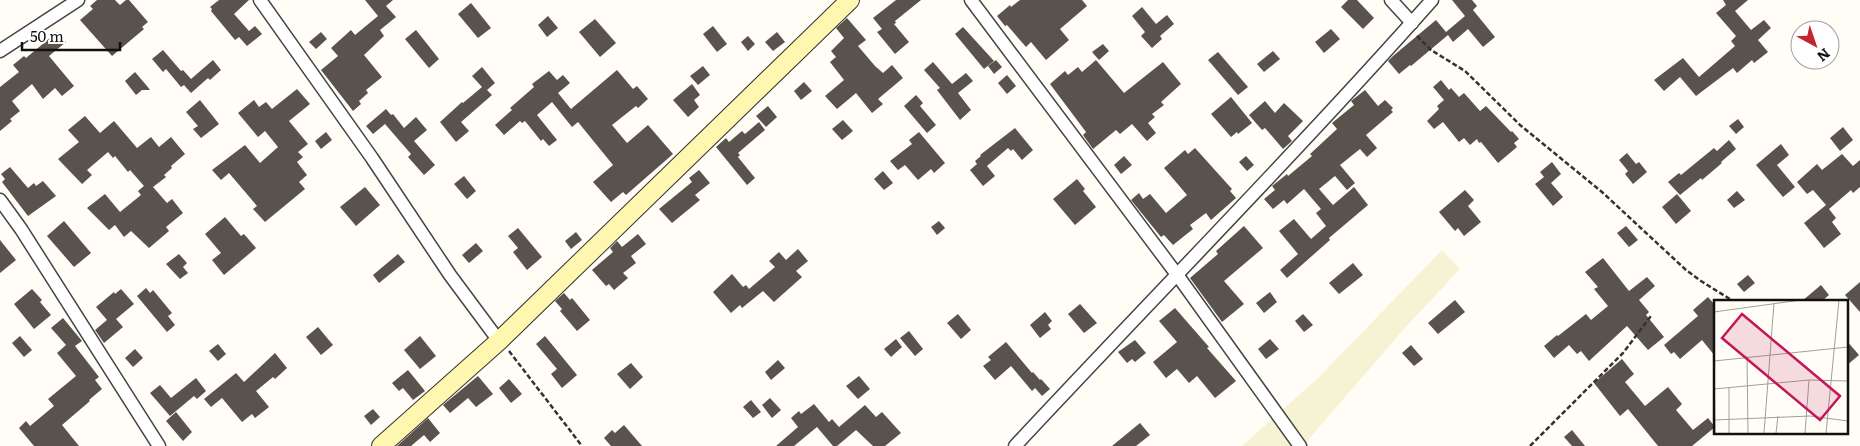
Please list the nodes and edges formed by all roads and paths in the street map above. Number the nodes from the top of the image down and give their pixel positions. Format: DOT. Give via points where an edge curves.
graph roads {
  1 [pos="78,0"];
  2 [pos="260,0"];
  3 [pos="850,0"];
  4 [pos="971,0"];
  5 [pos="1391,0"];
  6 [pos="1432,0"];
  7 [pos="1412,23"];
  8 [pos="0,51"];
  9 [pos="0,200"];
  10 [pos="1178,276"];
  11 [pos="1731,300"];
  12 [pos="1651,316"];
  13 [pos="499,340"];
  14 [pos="159,446"];
  15 [pos="381,446"];
  16 [pos="582,446"];
  17 [pos="1015,446"];
  18 [pos="1300,446"];
  19 [pos="1530,446"];
  1 -- 8 [label="street"];
  2 -- 13 [label="street" via="450,275"];
  3 -- 13 [label="street"];
  4 -- 10 [label="street"];
  5 -- 7 [label="street"];
  6 -- 7 [label="street"];
  7 -- 10 [label="street"];
  7 -- 11 [label="path" via="1416,34 1431,50 1465,71 1520,125 1602,192 1686,270"];
  9 -- 14 [label="street"];
  10 -- 17 [label="street"];
  10 -- 18 [label="street"];
  12 -- 19 [label="path" via="1620,356"];
  13 -- 15 [label="street"];
  13 -- 16 [label="path"];
}
